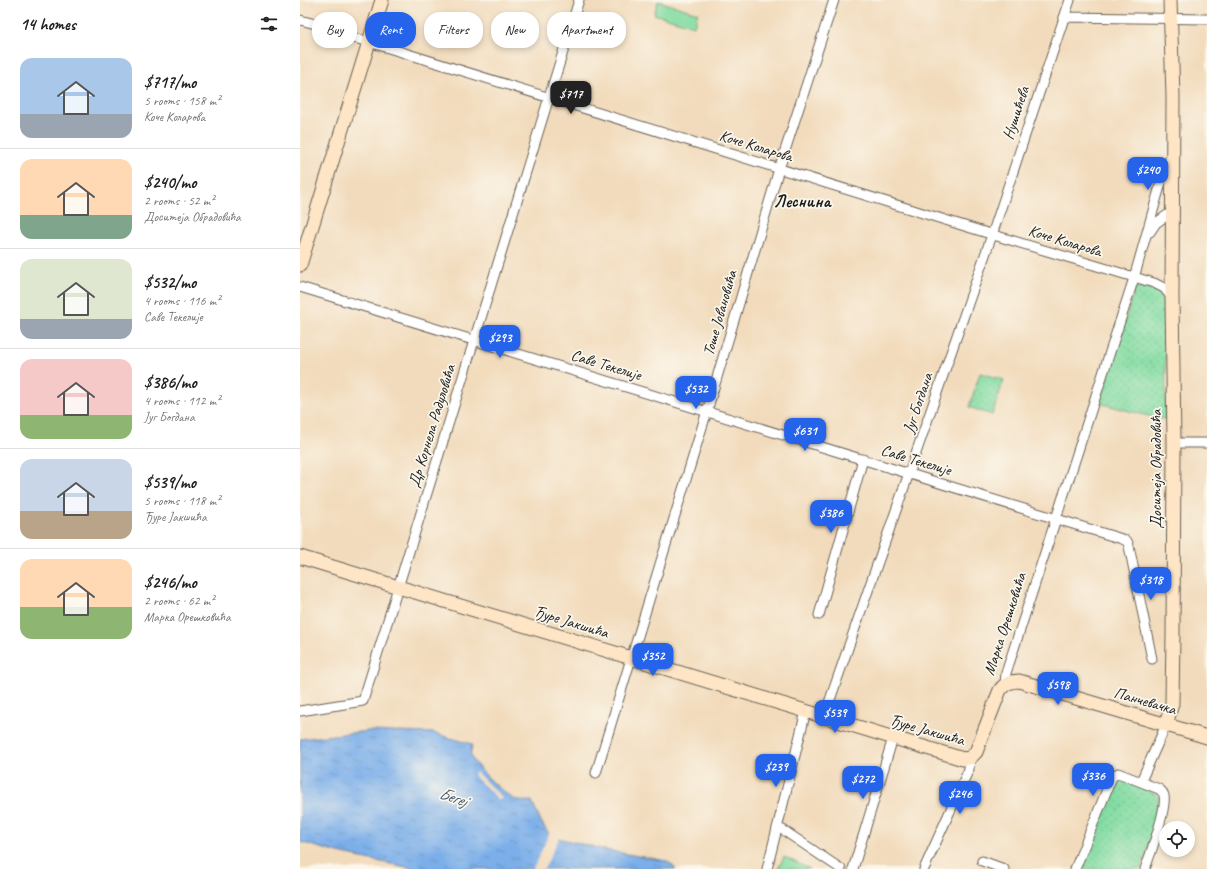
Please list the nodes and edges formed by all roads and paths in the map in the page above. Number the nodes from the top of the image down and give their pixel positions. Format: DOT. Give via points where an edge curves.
graph roads {
  1 [pos="382,0"];
  2 [pos="579,0"];
  3 [pos="834,0"];
  4 [pos="1070,0"];
  5 [pos="1170,0"];
  6 [pos="378,12"];
  7 [pos="1064,17"];
  8 [pos="1171,19"];
  9 [pos="1207,19"];
  10 [pos="300,20"];
  11 [pos="365,41"];
  12 [pos="367,48"];
  13 [pos="388,48"];
  14 [pos="549,98"];
  15 [pos="1173,151"];
  16 [pos="779,169"];
  17 [pos="1173,211"];
  18 [pos="992,235"];
  19 [pos="1145,240"];
  20 [pos="300,264"];
  21 [pos="1134,278"];
  22 [pos="300,287"];
  23 [pos="1172,298"];
  24 [pos="474,340"];
  25 [pos="707,411"];
  26 [pos="1174,443"];
  27 [pos="1207,443"];
  28 [pos="863,459"];
  29 [pos="909,473"];
  30 [pos="1056,518"];
  31 [pos="300,557"];
  32 [pos="398,587"];
  33 [pos="819,615"];
  34 [pos="631,657"];
  35 [pos="1152,659"];
  36 [pos="1005,684"];
  37 [pos="806,711"];
  38 [pos="300,712"];
  39 [pos="824,717"];
  40 [pos="1166,725"];
  41 [pos="1207,737"];
  42 [pos="893,738"];
  43 [pos="970,758"];
  44 [pos="596,773"];
  45 [pos="1141,781"];
  46 [pos="777,828"];
  47 [pos="982,861"];
  48 [pos="767,869"];
  49 [pos="841,869"];
  50 [pos="853,869"];
  51 [pos="924,869"];
  52 [pos="1004,869"];
  53 [pos="1075,869"];
  54 [pos="1145,869"];
  1 -- 6 [label="street"];
  2 -- 14 [label="street, Др Корнела Радуловића"];
  3 -- 16 [label="street, Тоше Јовановића"];
  4 -- 7 [label="street, Нушићева"];
  5 -- 8 [label="street, Доситеја Обрадовића"];
  7 -- 8 [label="street"];
  7 -- 18 [label="street, Нушићева"];
  8 -- 9 [label="street"];
  8 -- 15 [label="street, Доситеја Обрадовића"];
  10 -- 11 [label="street, Коче Коларова" via="327,26 335,33"];
  12 -- 20 [label="street"];
  13 -- 14 [label="street, Коче Коларова"];
  14 -- 16 [label="street, Коче Коларова"];
  14 -- 24 [label="street, Др Корнела Радуловића"];
  15 -- 17 [label="street, Доситеја Обрадовића"];
  15 -- 19 [label="street, Доситеја Обрадовића"];
  16 -- 18 [label="street, Коче Коларова"];
  16 -- 25 [label="street, Тоше Јовановића"];
  17 -- 19 [label="street" via="1156,224"];
  17 -- 23 [label="street, Доситеја Обрадовића"];
  18 -- 21 [label="street, Коче Коларова"];
  18 -- 29 [label="street, Југ Богдана"];
  19 -- 21 [label="street"];
  21 -- 23 [label="street, Коче Коларова" via="1159,285"];
  21 -- 30 [label="street"];
  22 -- 24 [label="street, Саве Текелије"];
  23 -- 26 [label="street, Доситеја Обрадовића"];
  24 -- 25 [label="street, Саве Текелије"];
  24 -- 32 [label="street, Др Корнела Радуловића"];
  25 -- 28 [label="street, Саве Текелије"];
  25 -- 34 [label="street, Тоше Јовановића"];
  26 -- 27 [label="street"];
  26 -- 40 [label="street, Доситеја Обрадовића" via="1172,704"];
  28 -- 29 [label="street, Саве Текелије"];
  28 -- 33 [label="street"];
  29 -- 30 [label="street, Саве Текелије"];
  29 -- 39 [label="street, Југ Богдана"];
  30 -- 35 [label="street, Саве Текелије" via="1127,541"];
  30 -- 36 [label="street, Марка Орешковића" via="1006,673"];
  31 -- 32 [label="street, Ђуре Јакшића"];
  32 -- 34 [label="street, Ђуре Јакшића"];
  32 -- 38 [label="street, Др Корнела Радуловића" via="363,701"];
  34 -- 37 [label="street, Ђуре Јакшића"];
  34 -- 44 [label="street, Тоше Јовановића"];
  36 -- 40 [label="street, Панчевачка" via="1019,681"];
  36 -- 43 [label="street, Марка Орешковића" via="998,694 976,752"];
  37 -- 39 [label="street, Ђуре Јакшића"];
  37 -- 46 [label="street"];
  39 -- 42 [label="street, Ђуре Јакшића"];
  40 -- 41 [label="street, Панчевачка"];
  40 -- 45 [label="street"];
  42 -- 43 [label="street, Ђуре Јакшића" via="963,759"];
  42 -- 50 [label="street"];
  43 -- 51 [label="street, Марка Орешковића" via="969,769"];
  45 -- 53 [label="street" via="1121,773 1112,777"];
  45 -- 54 [label="street" via="1159,789 1165,798 1159,827"];
  46 -- 48 [label="street"];
  46 -- 49 [label="street"];
  47 -- 52 [label="street"];
}
